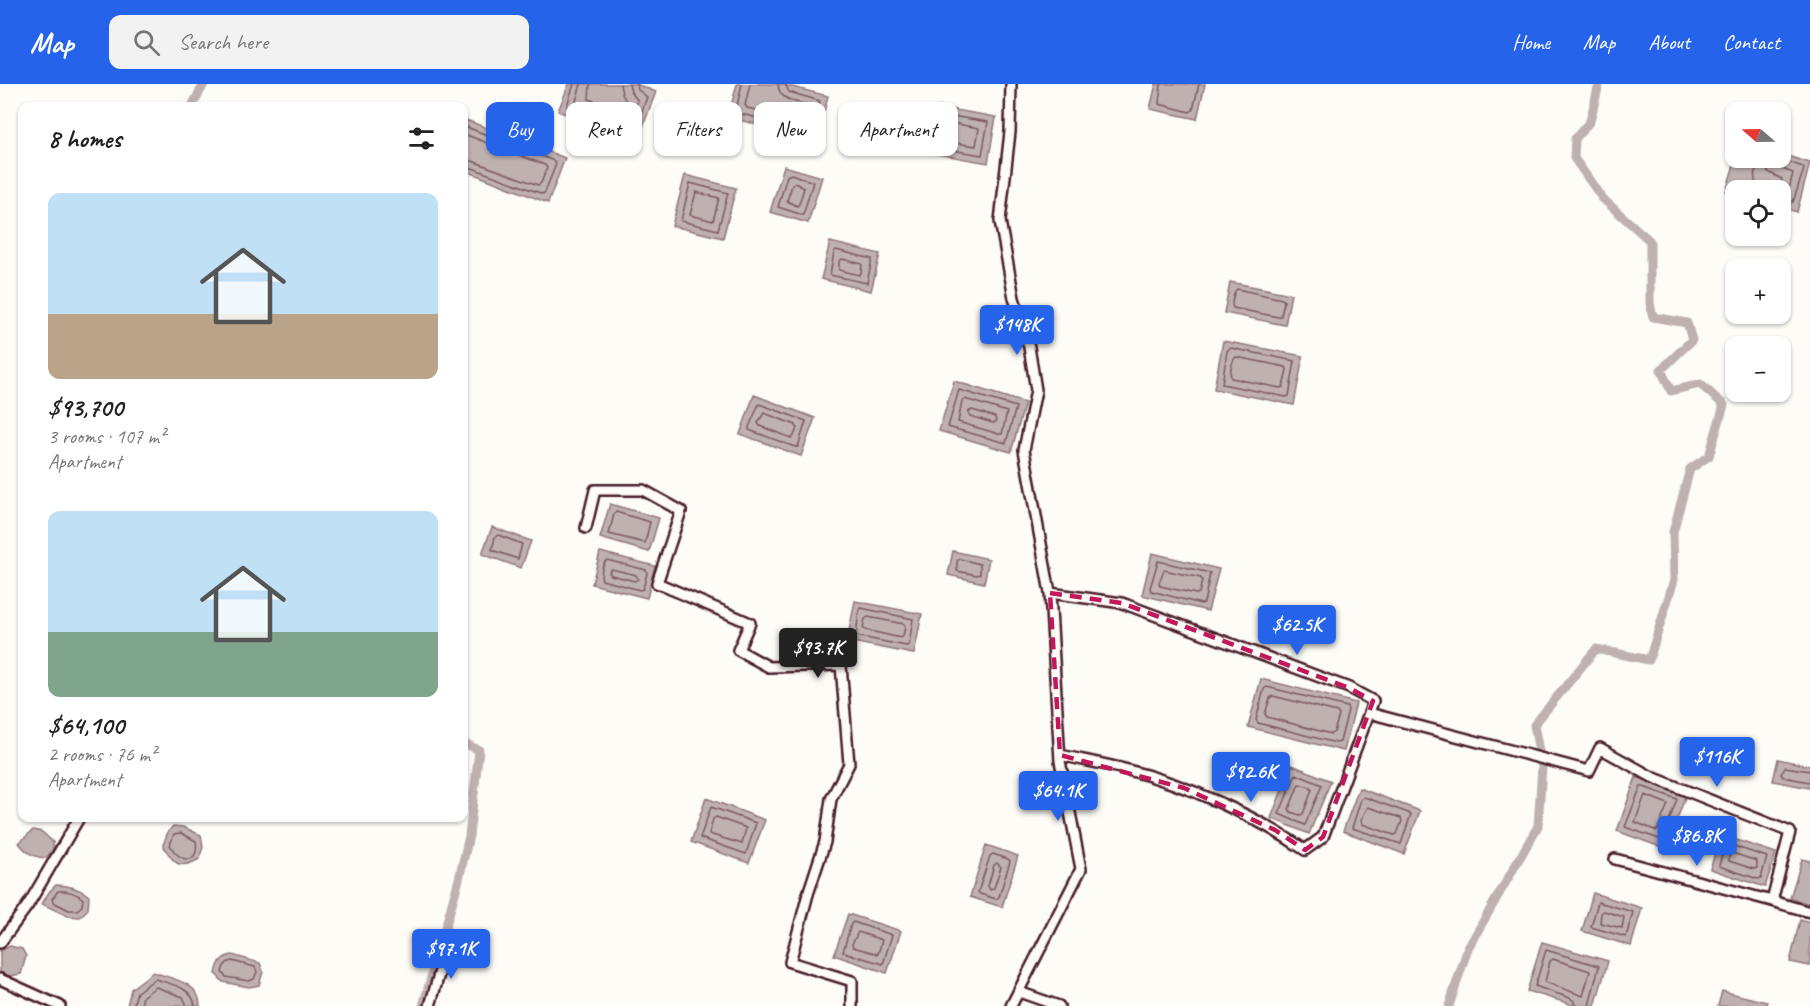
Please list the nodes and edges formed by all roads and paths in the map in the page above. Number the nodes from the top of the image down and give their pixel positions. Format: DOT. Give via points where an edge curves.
graph roads {
  1 [pos="1011,84"];
  2 [pos="586,528"];
  3 [pos="1050,593"];
  4 [pos="1369,713"];
  5 [pos="1060,755"];
  6 [pos="77,822"];
  7 [pos="1615,859"];
  8 [pos="1772,901"];
  9 [pos="1810,912"];
  10 [pos="0,943"];
  11 [pos="447,946"];
  12 [pos="0,979"];
  13 [pos="1018,992"];
  14 [pos="60,1006"];
  15 [pos="430,1006"];
  16 [pos="852,1006"];
  17 [pos="1011,1006"];
  18 [pos="1059,1006"];
  1 -- 3 [label="street" via="1000,220 1036,390 1024,450"];
  2 -- 16 [label="street" via="595,490 643,490 681,512 657,583 750,622 738,650 769,667 841,664 849,764 831,799 825,842 790,962 852,981"];
  3 -- 4 [label="street" via="1122,603 1349,688 1373,701"];
  3 -- 5 [label="street"];
  4 -- 5 [label="street" via="1323,837 1305,850 1275,830 1184,788 1130,770"];
  4 -- 8 [label="street" via="1588,771 1600,748 1652,777 1790,832"];
  5 -- 13 [label="street" via="1082,868"];
  6 -- 10 [label="street" via="28,905"];
  7 -- 8 [label="street"];
  8 -- 9 [label="street"];
  11 -- 15 [label="street"];
  12 -- 14 [label="street"];
  13 -- 17 [label="street"];
  13 -- 18 [label="street"];
}
